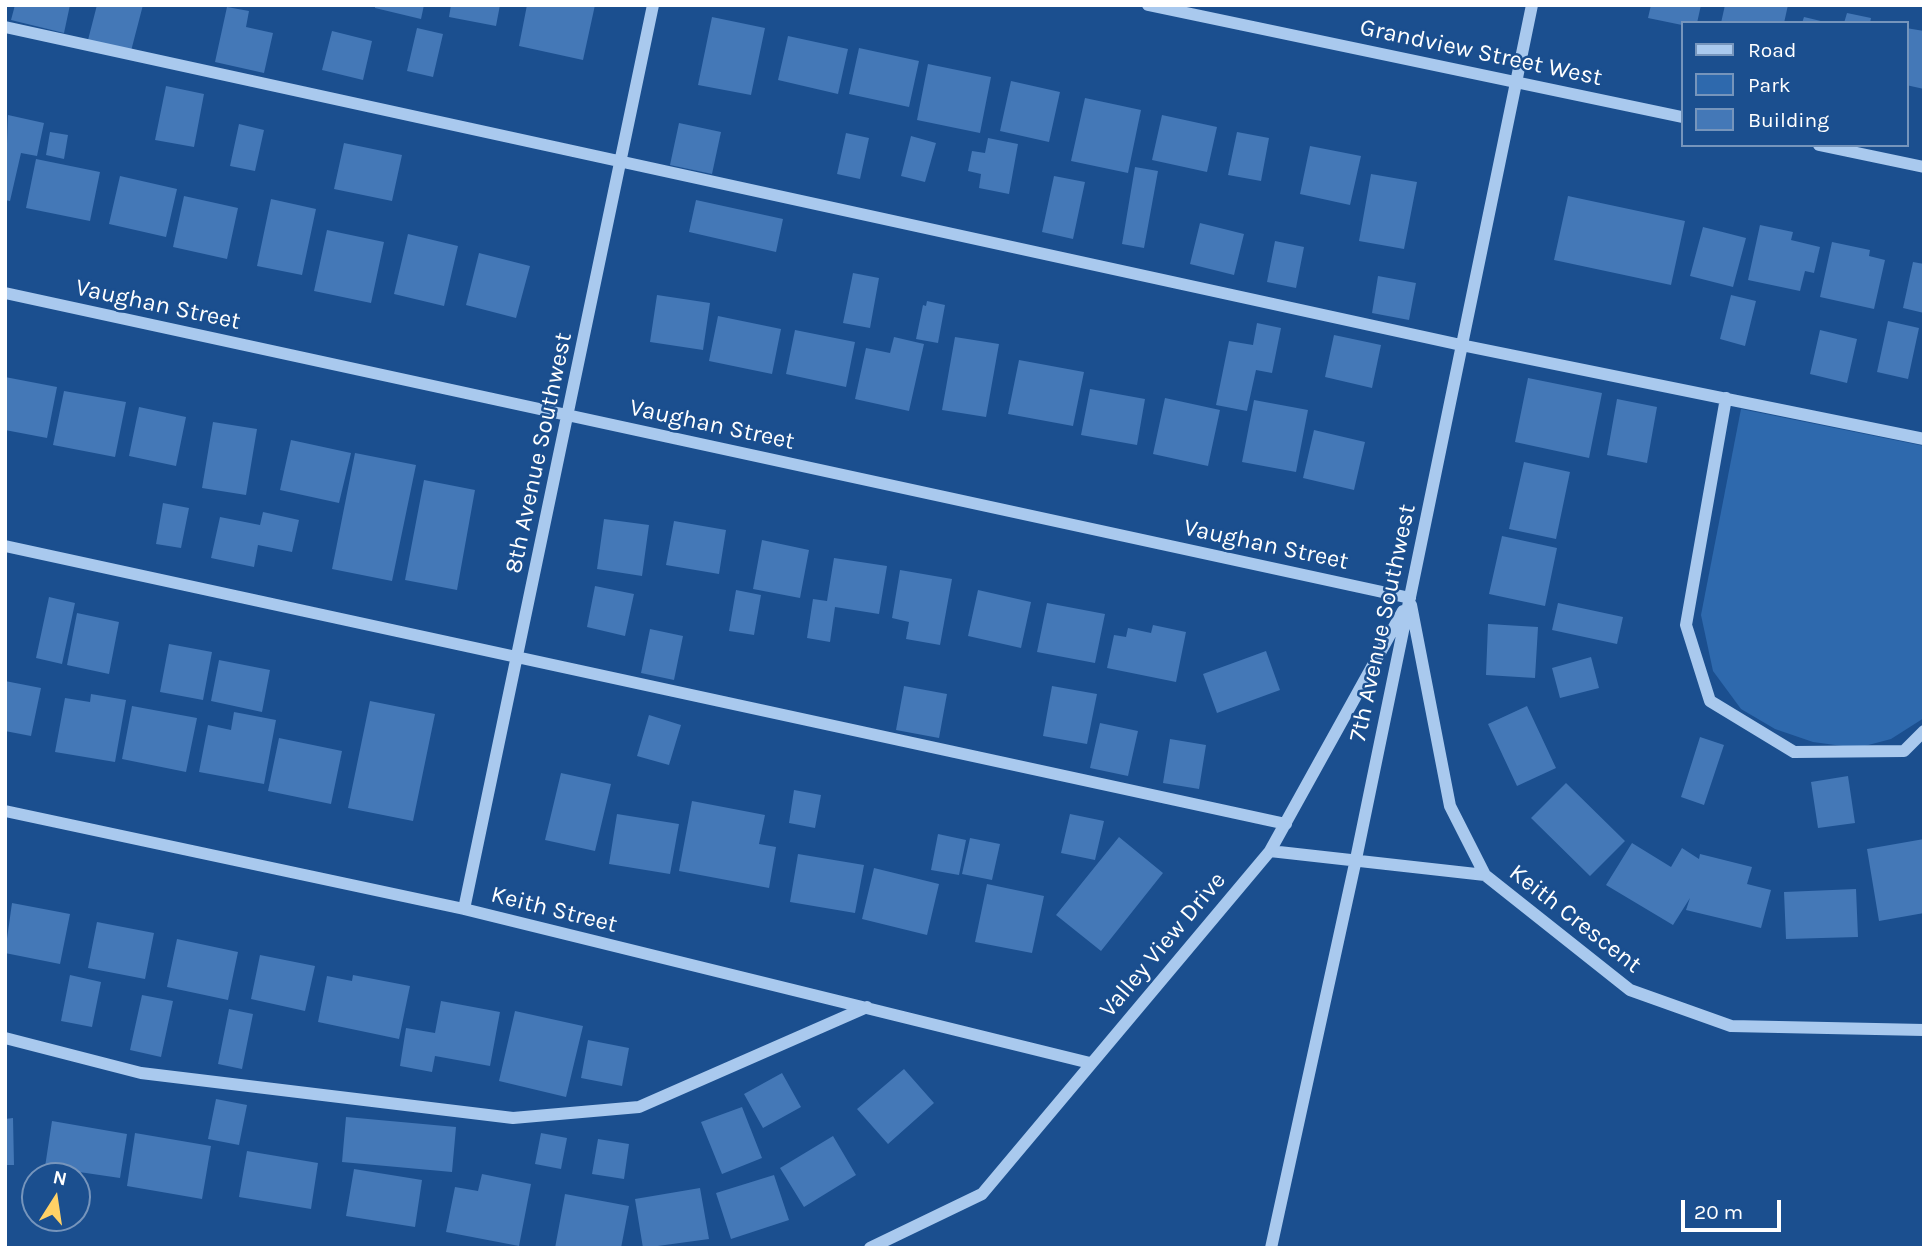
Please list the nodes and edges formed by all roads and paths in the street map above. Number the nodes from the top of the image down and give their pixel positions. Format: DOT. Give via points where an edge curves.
graph roads {
  1 [pos="653,5"];
  2 [pos="1148,5"];
  3 [pos="1532,5"];
  4 [pos="5,27"];
  5 [pos="1515,82"];
  6 [pos="1680,117"];
  7 [pos="1829,147"];
  8 [pos="622,162"];
  9 [pos="1924,167"];
  10 [pos="5,293"];
  11 [pos="1461,345"];
  12 [pos="1726,398"];
  13 [pos="570,416"];
  14 [pos="1924,439"];
  15 [pos="5,546"];
  16 [pos="1410,598"];
  17 [pos="516,656"];
  18 [pos="1924,731"];
  19 [pos="5,811"];
  20 [pos="1286,824"];
  21 [pos="1270,851"];
  22 [pos="1356,859"];
  23 [pos="1485,875"];
  24 [pos="464,909"];
  25 [pos="867,1007"];
  26 [pos="1924,1031"];
  27 [pos="5,1038"];
  28 [pos="1090,1063"];
  29 [pos="870,1248"];
  30 [pos="1271,1248"];
  1 -- 8 [label="street, 8th Avenue Southwest"];
  2 -- 5 [label="street, Grandview Street West"];
  3 -- 5 [label="street, 7th Avenue Southwest"];
  4 -- 8 [label="street"];
  5 -- 6 [label="street, Grandview Street West"];
  5 -- 11 [label="street, 7th Avenue Southwest"];
  7 -- 9 [label="street"];
  8 -- 11 [label="street"];
  8 -- 13 [label="street, 8th Avenue Southwest"];
  10 -- 13 [label="street, Vaughan Street"];
  11 -- 12 [label="street"];
  11 -- 16 [label="street, 7th Avenue Southwest"];
  12 -- 14 [label="street"];
  12 -- 18 [label="street" via="1685,625 1710,701 1794,752 1904,751"];
  13 -- 16 [label="street, Vaughan Street"];
  13 -- 17 [label="street, 8th Avenue Southwest"];
  15 -- 17 [label="street"];
  16 -- 20 [label="street, Valley View Drive"];
  16 -- 22 [label="street, 7th Avenue Southwest"];
  16 -- 23 [label="street, Keith Crescent" via="1450,806"];
  17 -- 20 [label="street"];
  17 -- 24 [label="street, 8th Avenue Southwest"];
  19 -- 24 [label="street, Keith Street"];
  20 -- 21 [label="street, Valley View Drive"];
  21 -- 22 [label="street"];
  21 -- 28 [label="street, Valley View Drive"];
  22 -- 23 [label="street"];
  22 -- 30 [label="street, 7th Avenue Southwest"];
  23 -- 26 [label="street, Keith Crescent" via="1630,990 1731,1026"];
  24 -- 25 [label="street, Keith Street"];
  25 -- 27 [label="street" via="639,1107 513,1118 141,1073"];
  25 -- 28 [label="street, Keith Street"];
  28 -- 29 [label="street, Valley View Drive" via="982,1194"];
}
